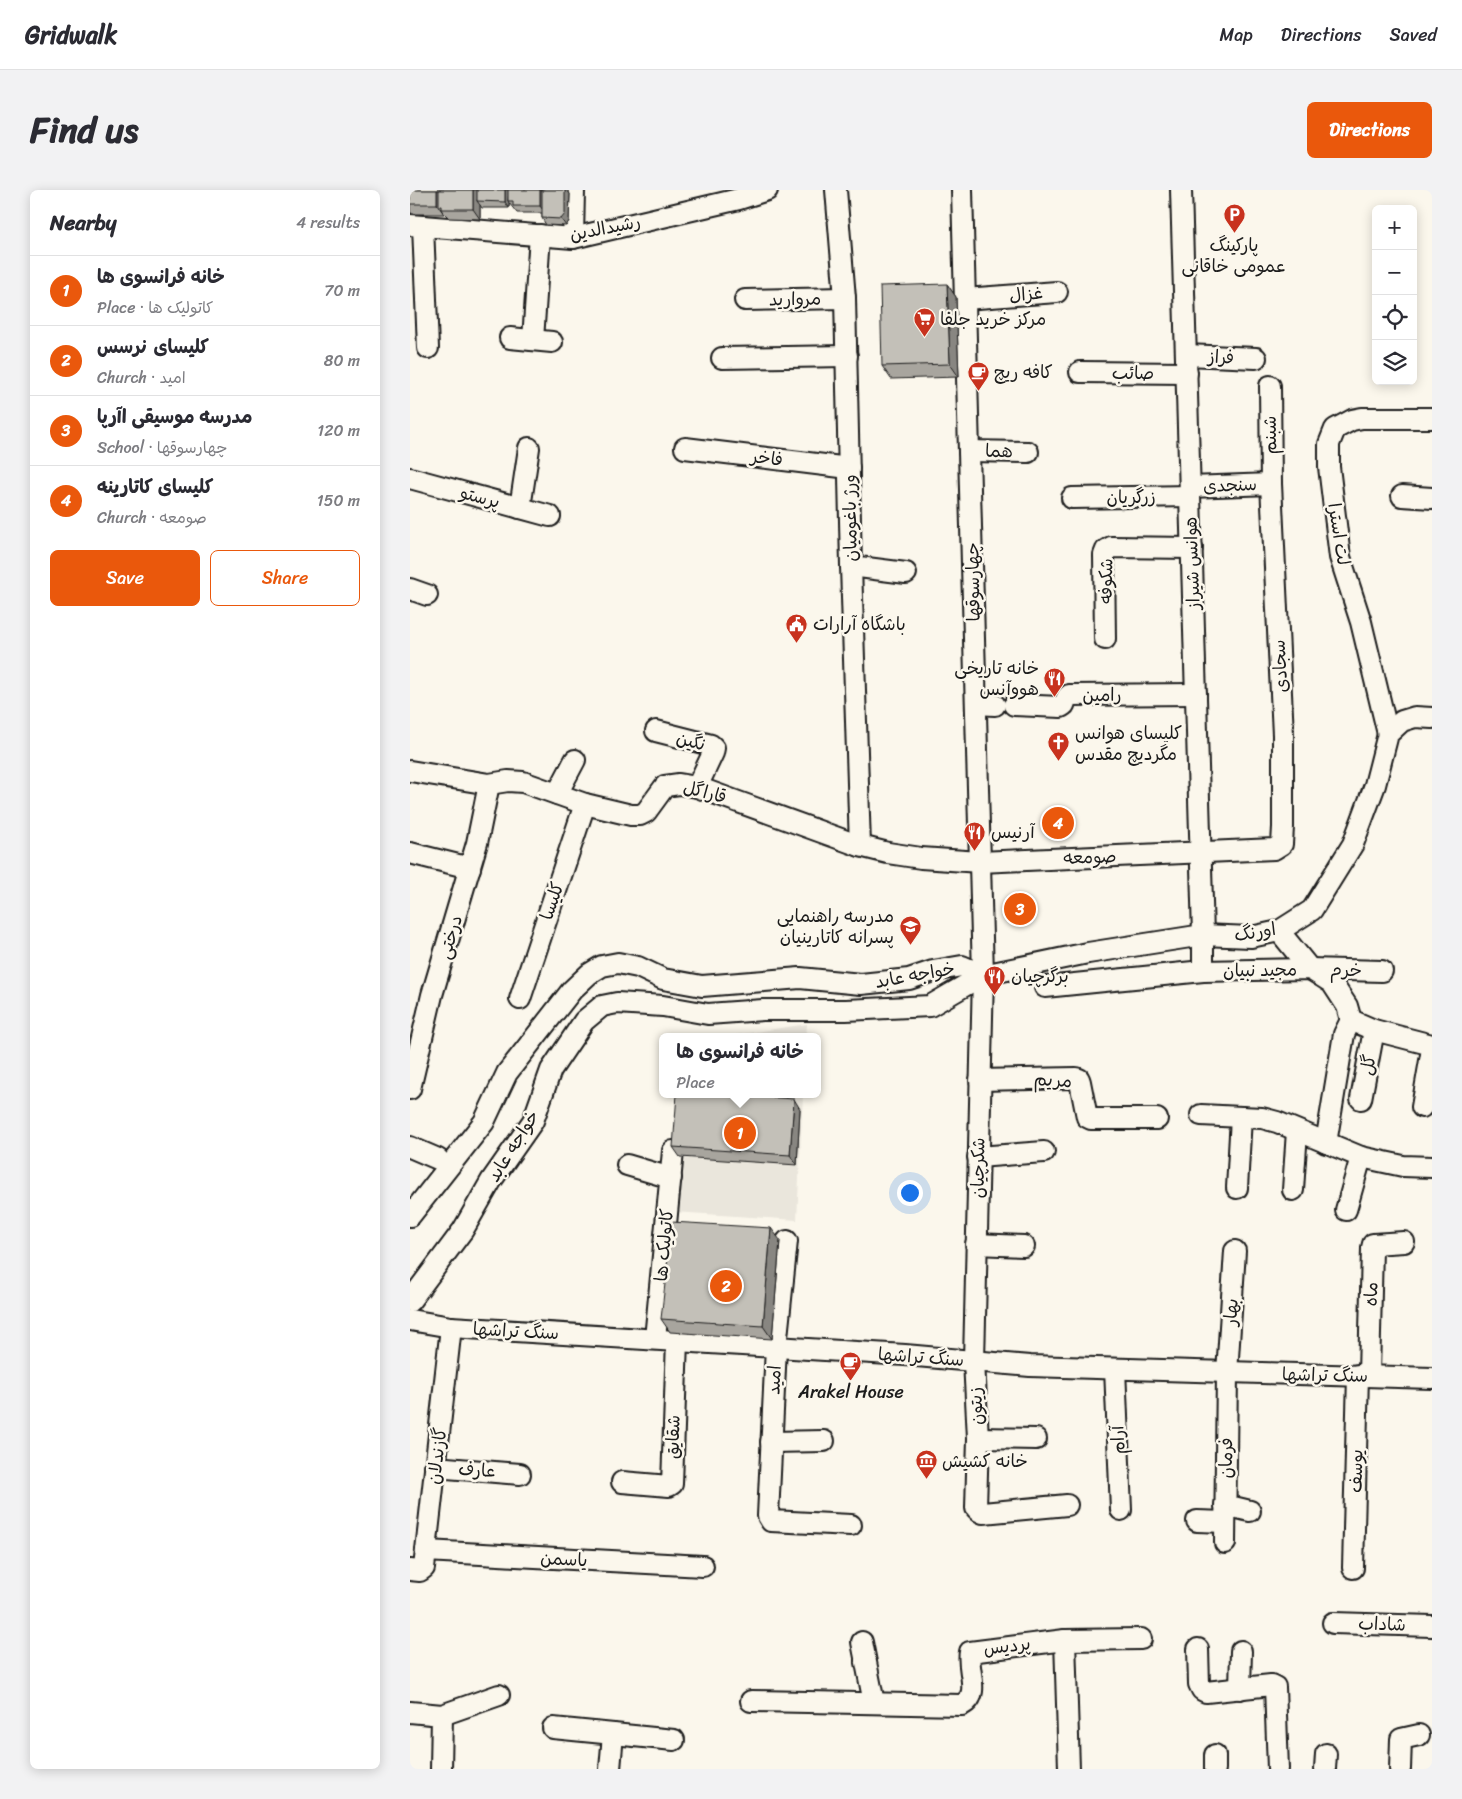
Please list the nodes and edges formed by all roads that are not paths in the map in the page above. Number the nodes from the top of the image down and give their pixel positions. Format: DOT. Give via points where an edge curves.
graph roads {
  1 [pos="574,190"];
  2 [pos="768,190"];
  3 [pos="836,190"];
  4 [pos="962,190"];
  5 [pos="1181,190"];
  6 [pos="417,226"];
  7 [pos="540,235"];
  8 [pos="573,238"];
  9 [pos="1057,292"];
  10 [pos="845,298"];
  11 [pos="965,299"];
  12 [pos="745,300"];
  13 [pos="510,338"];
  14 [pos="428,348"];
  15 [pos="847,356"];
  16 [pos="722,358"];
  17 [pos="1256,358"];
  18 [pos="1186,364"];
  19 [pos="1080,372"];
  20 [pos="1270,386"];
  21 [pos="1432,418"];
  22 [pos="529,448"];
  23 [pos="685,448"];
  24 [pos="969,451"];
  25 [pos="1028,452"];
  26 [pos="849,468"];
  27 [pos="410,478"];
  28 [pos="1271,484"];
  29 [pos="1190,492"];
  30 [pos="1402,496"];
  31 [pos="1072,498"];
  32 [pos="1432,498"];
  33 [pos="520,508"];
  34 [pos="550,516"];
  35 [pos="1192,548"];
  36 [pos="851,566"];
  37 [pos="906,574"];
  38 [pos="1105,639"];
  39 [pos="1196,694"];
  40 [pos="995,705"];
  41 [pos="1432,718"];
  42 [pos="656,731"];
  43 [pos="1388,734"];
  44 [pos="575,760"];
  45 [pos="410,771"];
  46 [pos="489,784"];
  47 [pos="698,787"];
  48 [pos="557,794"];
  49 [pos="585,804"];
  50 [pos="860,846"];
  51 [pos="1279,847"];
  52 [pos="410,853"];
  53 [pos="1200,853"];
  54 [pos="980,862"];
  55 [pos="470,868"];
  56 [pos="1279,930"];
  57 [pos="1203,935"];
  58 [pos="1310,969"];
  59 [pos="1203,971"];
  60 [pos="1382,972"];
  61 [pos="983,975"];
  62 [pos="1045,987"];
  63 [pos="520,999"];
  64 [pos="1351,1020"];
  65 [pos="1374,1030"];
  66 [pos="1432,1045"];
  67 [pos="1432,1049"];
  68 [pos="980,1080"];
  69 [pos="410,1089"];
  70 [pos="1361,1099"];
  71 [pos="1422,1107"];
  72 [pos="1200,1114"];
  73 [pos="1242,1117"];
  74 [pos="1157,1119"];
  75 [pos="1297,1131"];
  76 [pos="1326,1143"];
  77 [pos="410,1147"];
  78 [pos="673,1151"];
  79 [pos="1044,1152"];
  80 [pos="978,1157"];
  81 [pos="1361,1157"];
  82 [pos="438,1159"];
  83 [pos="626,1165"];
  84 [pos="1432,1168"];
  85 [pos="671,1178"];
  86 [pos="1237,1188"];
  87 [pos="1293,1190"];
  88 [pos="1346,1210"];
  89 [pos="410,1216"];
  90 [pos="787,1241"];
  91 [pos="1404,1242"];
  92 [pos="976,1244"];
  93 [pos="1024,1246"];
  94 [pos="1235,1251"];
  95 [pos="410,1301"];
  96 [pos="410,1320"];
  97 [pos="452,1327"];
  98 [pos="655,1339"];
  99 [pos="677,1340"];
  100 [pos="776,1347"];
  101 [pos="974,1361"];
  102 [pos="1115,1369"];
  103 [pos="1227,1373"];
  104 [pos="1363,1375"];
  105 [pos="1432,1378"];
  106 [pos="978,1438"];
  107 [pos="1036,1439"];
  108 [pos="824,1441"];
  109 [pos="771,1442"];
  110 [pos="435,1467"];
  111 [pos="520,1474"];
  112 [pos="622,1482"];
  113 [pos="1067,1505"];
  114 [pos="1121,1510"];
  115 [pos="1250,1511"];
  116 [pos="1225,1514"];
  117 [pos="1197,1521"];
  118 [pos="851,1525"];
  119 [pos="1224,1543"];
  120 [pos="426,1551"];
  121 [pos="702,1566"];
  122 [pos="1353,1568"];
  123 [pos="410,1570"];
  124 [pos="1332,1623"];
  125 [pos="1432,1626"];
  126 [pos="1141,1639"];
  127 [pos="1065,1640"];
  128 [pos="862,1642"];
  129 [pos="1198,1649"];
  130 [pos="1241,1651"];
  131 [pos="1240,1689"];
  132 [pos="499,1695"];
  133 [pos="752,1701"];
  134 [pos="874,1703"];
  135 [pos="410,1712"];
  136 [pos="442,1715"];
  137 [pos="553,1728"];
  138 [pos="613,1734"];
  139 [pos="1419,1735"];
  140 [pos="674,1740"];
  141 [pos="441,1769"];
  142 [pos="610,1769"];
  143 [pos="1069,1769"];
  144 [pos="1278,1769"];
  145 [pos="1400,1769"];
  1 -- 8 [label="street"];
  2 -- 8 [label="street, رشیدالدین"];
  3 -- 10 [label="street, ورژ باغومیان"];
  4 -- 11 [label="street, چهارسوقها"];
  5 -- 18 [label="street, هوانس شیراز"];
  6 -- 7 [label="street, رشیدالدین"];
  6 -- 14 [label="street"];
  7 -- 8 [label="street, رشیدالدین"];
  7 -- 13 [label="street" via="542,341"];
  9 -- 11 [label="street, غزال"];
  10 -- 12 [label="street, مروارید"];
  10 -- 15 [label="street, ورژ باغومیان"];
  11 -- 24 [label="street, چهارسوقها"];
  15 -- 16 [label="street"];
  15 -- 26 [label="street, ورژ باغومیان"];
  17 -- 18 [label="street, فراز"];
  18 -- 19 [label="street, صائب"];
  18 -- 29 [label="street, هوانس شیراز"];
  20 -- 28 [label="street, شبنم"];
  21 -- 43 [label="street, لت استرا" via="1352,420 1335,429 1329,444 1340,557 1361,622"];
  22 -- 33 [label="street"];
  23 -- 26 [label="street, فاخر"];
  24 -- 25 [label="street, هما"];
  24 -- 40 [label="street, چهارسوقها"];
  26 -- 36 [label="street, ورژ باغومیان"];
  27 -- 33 [label="street, پرستو"];
  28 -- 29 [label="street, سنجدی"];
  28 -- 51 [label="street, سجادی" via="1283,735 1283,827"];
  29 -- 31 [label="street, زرگریان"];
  29 -- 35 [label="street, هوانس شیراز"];
  30 -- 32 [label="street"];
  33 -- 34 [label="street, پرستو"];
  35 -- 38 [label="street, شکوفه" via="1111,546 1106,550"];
  35 -- 39 [label="street, هوانس شیراز"];
  36 -- 37 [label="street"];
  36 -- 50 [label="street, ورژ باغومیان"];
  39 -- 40 [label="street, رامین" via="1069,695 1061,706"];
  39 -- 53 [label="street, هوانس شیراز"];
  40 -- 54 [label="street, چهارسوقها"];
  41 -- 43 [label="street" via="1402,720"];
  42 -- 47 [label="street, نگین" via="714,748"];
  43 -- 56 [label="street, اورنگ" via="1375,785 1353,844 1312,910"];
  44 -- 48 [label="street"];
  45 -- 46 [label="street, قاراگل"];
  46 -- 48 [label="street, قاراگل" via="515,781"];
  46 -- 55 [label="street, درختی"];
  47 -- 49 [label="street, قاراگل" via="666,786 640,815"];
  47 -- 50 [label="street, قاراگل"];
  48 -- 49 [label="street, قاراگل"];
  49 -- 63 [label="street, کلیسا"];
  50 -- 54 [label="street, قاراگل" via="921,858"];
  51 -- 53 [label="street, صومعه"];
  52 -- 55 [label="street"];
  53 -- 54 [label="street, صومعه"];
  53 -- 57 [label="street, هوانس شیراز"];
  54 -- 61 [label="street, چهارسوقها"];
  55 -- 69 [label="street, درختی" via="432,995"];
  56 -- 57 [label="street, اورنگ" via="1251,936"];
  56 -- 58 [label="street"];
  57 -- 59 [label="street, هوانس شیراز"];
  57 -- 61 [label="street, اورنگ" via="1088,953"];
  58 -- 59 [label="street, مجید نبیان"];
  58 -- 60 [label="street, خرم"];
  58 -- 64 [label="street, مجید نبیان" via="1332,983"];
  59 -- 62 [label="street, مجید نبیان"];
  61 -- 68 [label="street, شکرچیان"];
  61 -- 89 [label="street, خواجه عابد" via="962,966 909,979 861,984 800,978 702,986 663,979 638,968 618,964 602,966 572,990 507,1073 484,1122"];
  61 -- 95 [label="street, خواجه عابد" via="930,1006 708,1014 663,1006 617,1003 602,1006 584,1021 551,1070 533,1121 463,1230"];
  64 -- 65 [label="street"];
  64 -- 76 [label="street" via="1344,1034"];
  65 -- 66 [label="street"];
  65 -- 70 [label="street, گل"];
  67 -- 71 [label="street"];
  68 -- 74 [label="street, مریم" via="1076,1078 1080,1082 1087,1117"];
  68 -- 80 [label="street, شکرچیان"];
  72 -- 73 [label="street"];
  73 -- 75 [label="street" via="1262,1118"];
  73 -- 86 [label="street"];
  75 -- 76 [label="street"];
  75 -- 87 [label="street"];
  76 -- 81 [label="street"];
  77 -- 82 [label="street"];
  78 -- 85 [label="street, کاتولیک ها"];
  79 -- 80 [label="street"];
  80 -- 92 [label="street, شکرچیان"];
  81 -- 84 [label="street"];
  81 -- 88 [label="street"];
  83 -- 85 [label="street"];
  85 -- 98 [label="street, کاتولیک ها"];
  90 -- 100 [label="street, امید"];
  91 -- 104 [label="street, ماه" via="1373,1244"];
  92 -- 93 [label="street"];
  92 -- 101 [label="street, شکرچیان"];
  94 -- 103 [label="street, بهار"];
  96 -- 97 [label="street, سنگ تراشها"];
  97 -- 98 [label="street, سنگ تراشها"];
  97 -- 110 [label="street, گازندلان"];
  98 -- 99 [label="street, سنگ تراشها"];
  99 -- 100 [label="street, سنگ تراشها"];
  99 -- 112 [label="street, شقایق" via="672,1484"];
  100 -- 101 [label="street, سنگ تراشها"];
  100 -- 109 [label="street, امید"];
  101 -- 102 [label="street, سنگ تراشها"];
  101 -- 106 [label="street, زیتون"];
  102 -- 103 [label="street, سنگ تراشها"];
  102 -- 114 [label="street, آرام"];
  103 -- 104 [label="street, سنگ تراشها"];
  103 -- 116 [label="street, فرمان"];
  104 -- 105 [label="street, سنگ تراشها"];
  104 -- 122 [label="street, یوسف"];
  106 -- 107 [label="street"];
  106 -- 113 [label="street, زیتون" via="978,1511"];
  108 -- 109 [label="street"];
  109 -- 118 [label="street, امید" via="769,1519"];
  110 -- 111 [label="street, عارف"];
  110 -- 120 [label="street, گازندلان"];
  115 -- 116 [label="street"];
  116 -- 117 [label="street"];
  116 -- 119 [label="street, فرمان"];
  120 -- 121 [label="street, یاسمن"];
  120 -- 123 [label="street, گازندلان" via="423,1571"];
  124 -- 125 [label="street, شاداب"];
  126 -- 127 [label="street"];
  127 -- 134 [label="street, پردیس" via="970,1652 972,1696 962,1705"];
  127 -- 143 [label="street"];
  128 -- 134 [label="street"];
  129 -- 131 [label="street" via="1202,1690"];
  130 -- 131 [label="street"];
  131 -- 144 [label="street" via="1275,1687"];
  132 -- 136 [label="street"];
  133 -- 134 [label="street, پردیس"];
  135 -- 136 [label="street"];
  136 -- 141 [label="street"];
  137 -- 138 [label="street"];
  138 -- 140 [label="street"];
  138 -- 142 [label="street"];
  139 -- 145 [label="street" via="1401,1738"];
}
